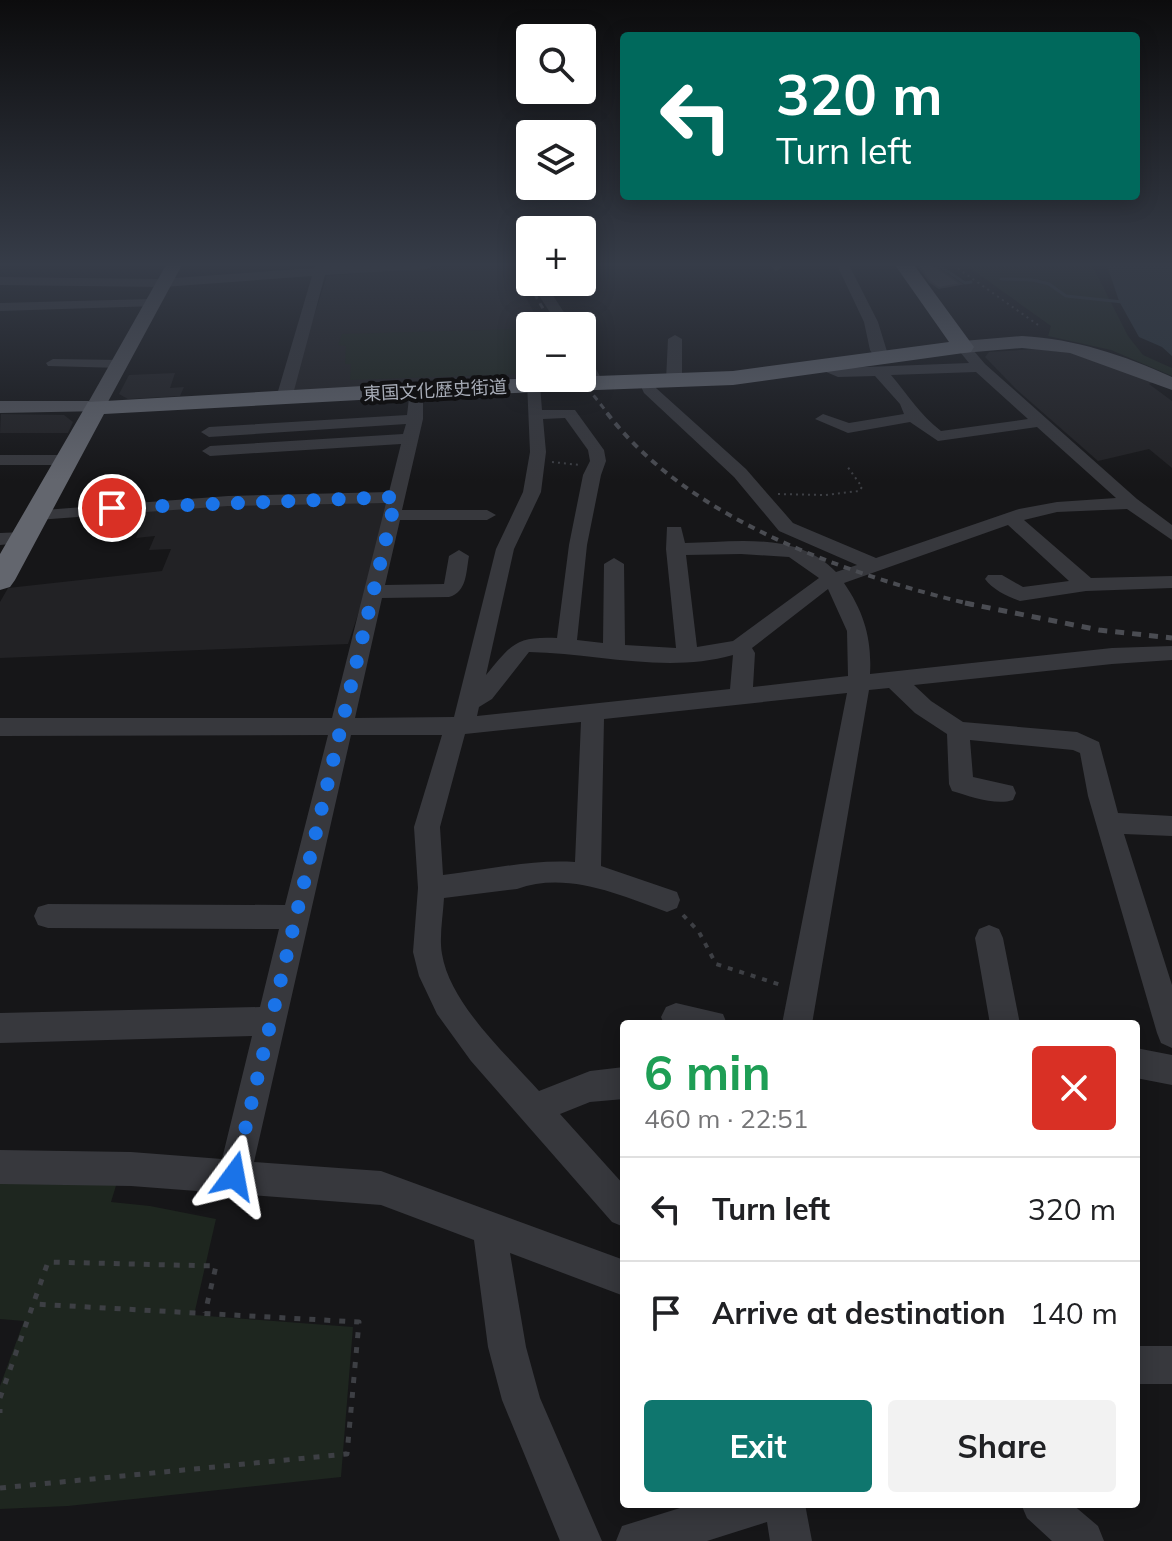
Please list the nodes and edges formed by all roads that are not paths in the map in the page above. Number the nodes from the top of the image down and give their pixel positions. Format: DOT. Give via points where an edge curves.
graph roads {
  1 [pos="134,337"];
  2 [pos="301,337"];
  3 [pos="873,337"];
  4 [pos="956,337"];
  5 [pos="675,339"];
  6 [pos="963,347"];
  7 [pos="53,363"];
  8 [pos="121,364"];
  9 [pos="881,365"];
  10 [pos="980,367"];
  11 [pos="646,380"];
  12 [pos="674,380"];
  13 [pos="596,382"];
  14 [pos="1172,384"];
  15 [pos="516,386"];
  16 [pos="418,390"];
  17 [pos="532,392"];
  18 [pos="284,398"];
  19 [pos="0,407"];
  20 [pos="96,407"];
  21 [pos="913,417"];
  22 [pos="534,418"];
  23 [pos="415,419"];
  24 [pos="823,419"];
  25 [pos="1041,422"];
  26 [pos="209,432"];
  27 [pos="411,438"];
  28 [pos="210,451"];
  29 [pos="0,460"];
  30 [pos="68,460"];
  31 [pos="1131,503"];
  32 [pos="394,506"];
  33 [pos="487,515"];
  34 [pos="1011,518"];
  35 [pos="1172,534"];
  36 [pos="12,548"];
  37 [pos="459,556"];
  38 [pos="614,564"];
  39 [pos="877,566"];
  40 [pos="826,574"];
  41 [pos="995,579"];
  42 [pos="1172,582"];
  43 [pos="1086,585"];
  44 [pos="374,592"];
  45 [pos="740,646"];
  46 [pos="566,648"];
  47 [pos="614,652"];
  48 [pos="687,655"];
  49 [pos="1170,656"];
  50 [pos="893,679"];
  51 [pos="858,683"];
  52 [pos="741,696"];
  53 [pos="468,703"];
  54 [pos="593,714"];
  55 [pos="342,726"];
  56 [pos="460,726"];
  57 [pos="0,727"];
  58 [pos="958,730"];
  59 [pos="1004,793"];
  60 [pos="1109,823"];
  61 [pos="1172,826"];
  62 [pos="588,873"];
  63 [pos="431,888"];
  64 [pos="667,900"];
  65 [pos="48,916"];
  66 [pos="297,917"];
  67 [pos="989,938"];
  68 [pos="676,1017"];
  69 [pos="691,1020"];
  70 [pos="798,1020"];
  71 [pos="1004,1020"];
  72 [pos="271,1021"];
  73 [pos="0,1028"];
  74 [pos="1172,1033"];
  75 [pos="1140,1064"];
  76 [pos="1172,1070"];
  77 [pos="620,1083"];
  78 [pos="536,1110"];
  79 [pos="0,1167"];
  80 [pos="234,1176"];
  81 [pos="620,1205"];
  82 [pos="494,1229"];
  83 [pos="620,1276"];
  84 [pos="1140,1365"];
  85 [pos="1172,1365"];
  86 [pos="749,1508"];
  87 [pos="786,1508"];
  88 [pos="1046,1508"];
  89 [pos="581,1541"];
  90 [pos="637,1541"];
  91 [pos="791,1541"];
  92 [pos="1083,1541"];
  1 -- 8 [label="main road"];
  2 -- 18 [label="street"];
  3 -- 9 [label="street"];
  4 -- 6 [label="highway"];
  5 -- 12 [label="street"];
  6 -- 9 [label="highway, 東国文化歴史街道"];
  6 -- 10 [label="street"];
  6 -- 14 [label="main road" via="1030,341 1070,345"];
  7 -- 8 [label="street"];
  8 -- 20 [label="main road"];
  9 -- 10 [label="street"];
  9 -- 12 [label="highway, 東国文化歴史街道"];
  9 -- 21 [label="street"];
  10 -- 25 [label="street"];
  11 -- 12 [label="highway, 東国文化歴史街道"];
  11 -- 13 [label="highway, 東国文化歴史街道"];
  11 -- 39 [label="street" via="649,390 740,473 794,532"];
  15 -- 16 [label="highway, 東国文化歴史街道"];
  16 -- 18 [label="highway, 東国文化歴史街道"];
  16 -- 23 [label="street"];
  17 -- 22 [label="street"];
  18 -- 20 [label="highway, 東国文化歴史街道"];
  19 -- 20 [label="main road"];
  20 -- 30 [label="highway"];
  21 -- 24 [label="street" via="848,428"];
  21 -- 25 [label="street" via="938,436"];
  22 -- 46 [label="street" via="569,413 596,450"];
  22 -- 53 [label="street" via="532,492 505,549"];
  23 -- 26 [label="street"];
  23 -- 27 [label="street"];
  25 -- 31 [label="street"];
  27 -- 28 [label="street"];
  27 -- 32 [label="street"];
  29 -- 30 [label="street"];
  30 -- 36 [label="highway"];
  31 -- 34 [label="street" via="1057,507"];
  31 -- 35 [label="street"];
  32 -- 33 [label="street"];
  32 -- 36 [label="street" via="185,503"];
  32 -- 44 [label="street"];
  34 -- 39 [label="street"];
  34 -- 43 [label="street"];
  37 -- 44 [label="street" via="449,590"];
  38 -- 47 [label="street"];
  39 -- 40 [label="street"];
  40 -- 45 [label="street"];
  40 -- 48 [label="street" via="781,549 674,540"];
  40 -- 51 [label="street" via="850,608 858,634"];
  41 -- 43 [label="street" via="1020,594"];
  42 -- 43 [label="street"];
  44 -- 55 [label="street"];
  45 -- 48 [label="street"];
  45 -- 52 [label="street"];
  46 -- 47 [label="street"];
  46 -- 53 [label="street" via="520,648 484,693"];
  47 -- 48 [label="street"];
  49 -- 50 [label="street"];
  50 -- 51 [label="street"];
  50 -- 58 [label="street"];
  51 -- 52 [label="street"];
  51 -- 70 [label="street"];
  52 -- 54 [label="street"];
  53 -- 56 [label="street"];
  54 -- 56 [label="street"];
  54 -- 62 [label="street"];
  55 -- 56 [label="street"];
  55 -- 57 [label="street"];
  55 -- 66 [label="street"];
  56 -- 63 [label="street" via="427,827"];
  58 -- 59 [label="street" via="961,784"];
  58 -- 60 [label="street" via="1087,744"];
  60 -- 61 [label="street"];
  60 -- 74 [label="street"];
  62 -- 63 [label="street" via="526,874"];
  62 -- 64 [label="street"];
  63 -- 78 [label="street" via="427,952 447,1004"];
  65 -- 66 [label="street"];
  66 -- 72 [label="street"];
  67 -- 71 [label="street"];
  68 -- 69 [label="street"];
  72 -- 73 [label="street"];
  72 -- 80 [label="street"];
  75 -- 76 [label="street"];
  77 -- 78 [label="street" via="551,1100"];
  78 -- 81 [label="street"];
  79 -- 80 [label="street"];
  80 -- 82 [label="street" via="381,1188"];
  82 -- 83 [label="street"];
  82 -- 89 [label="street" via="491,1242 507,1347 521,1400"];
  84 -- 85 [label="street"];
  86 -- 90 [label="street"];
  87 -- 91 [label="street"];
  88 -- 92 [label="street"];
}
